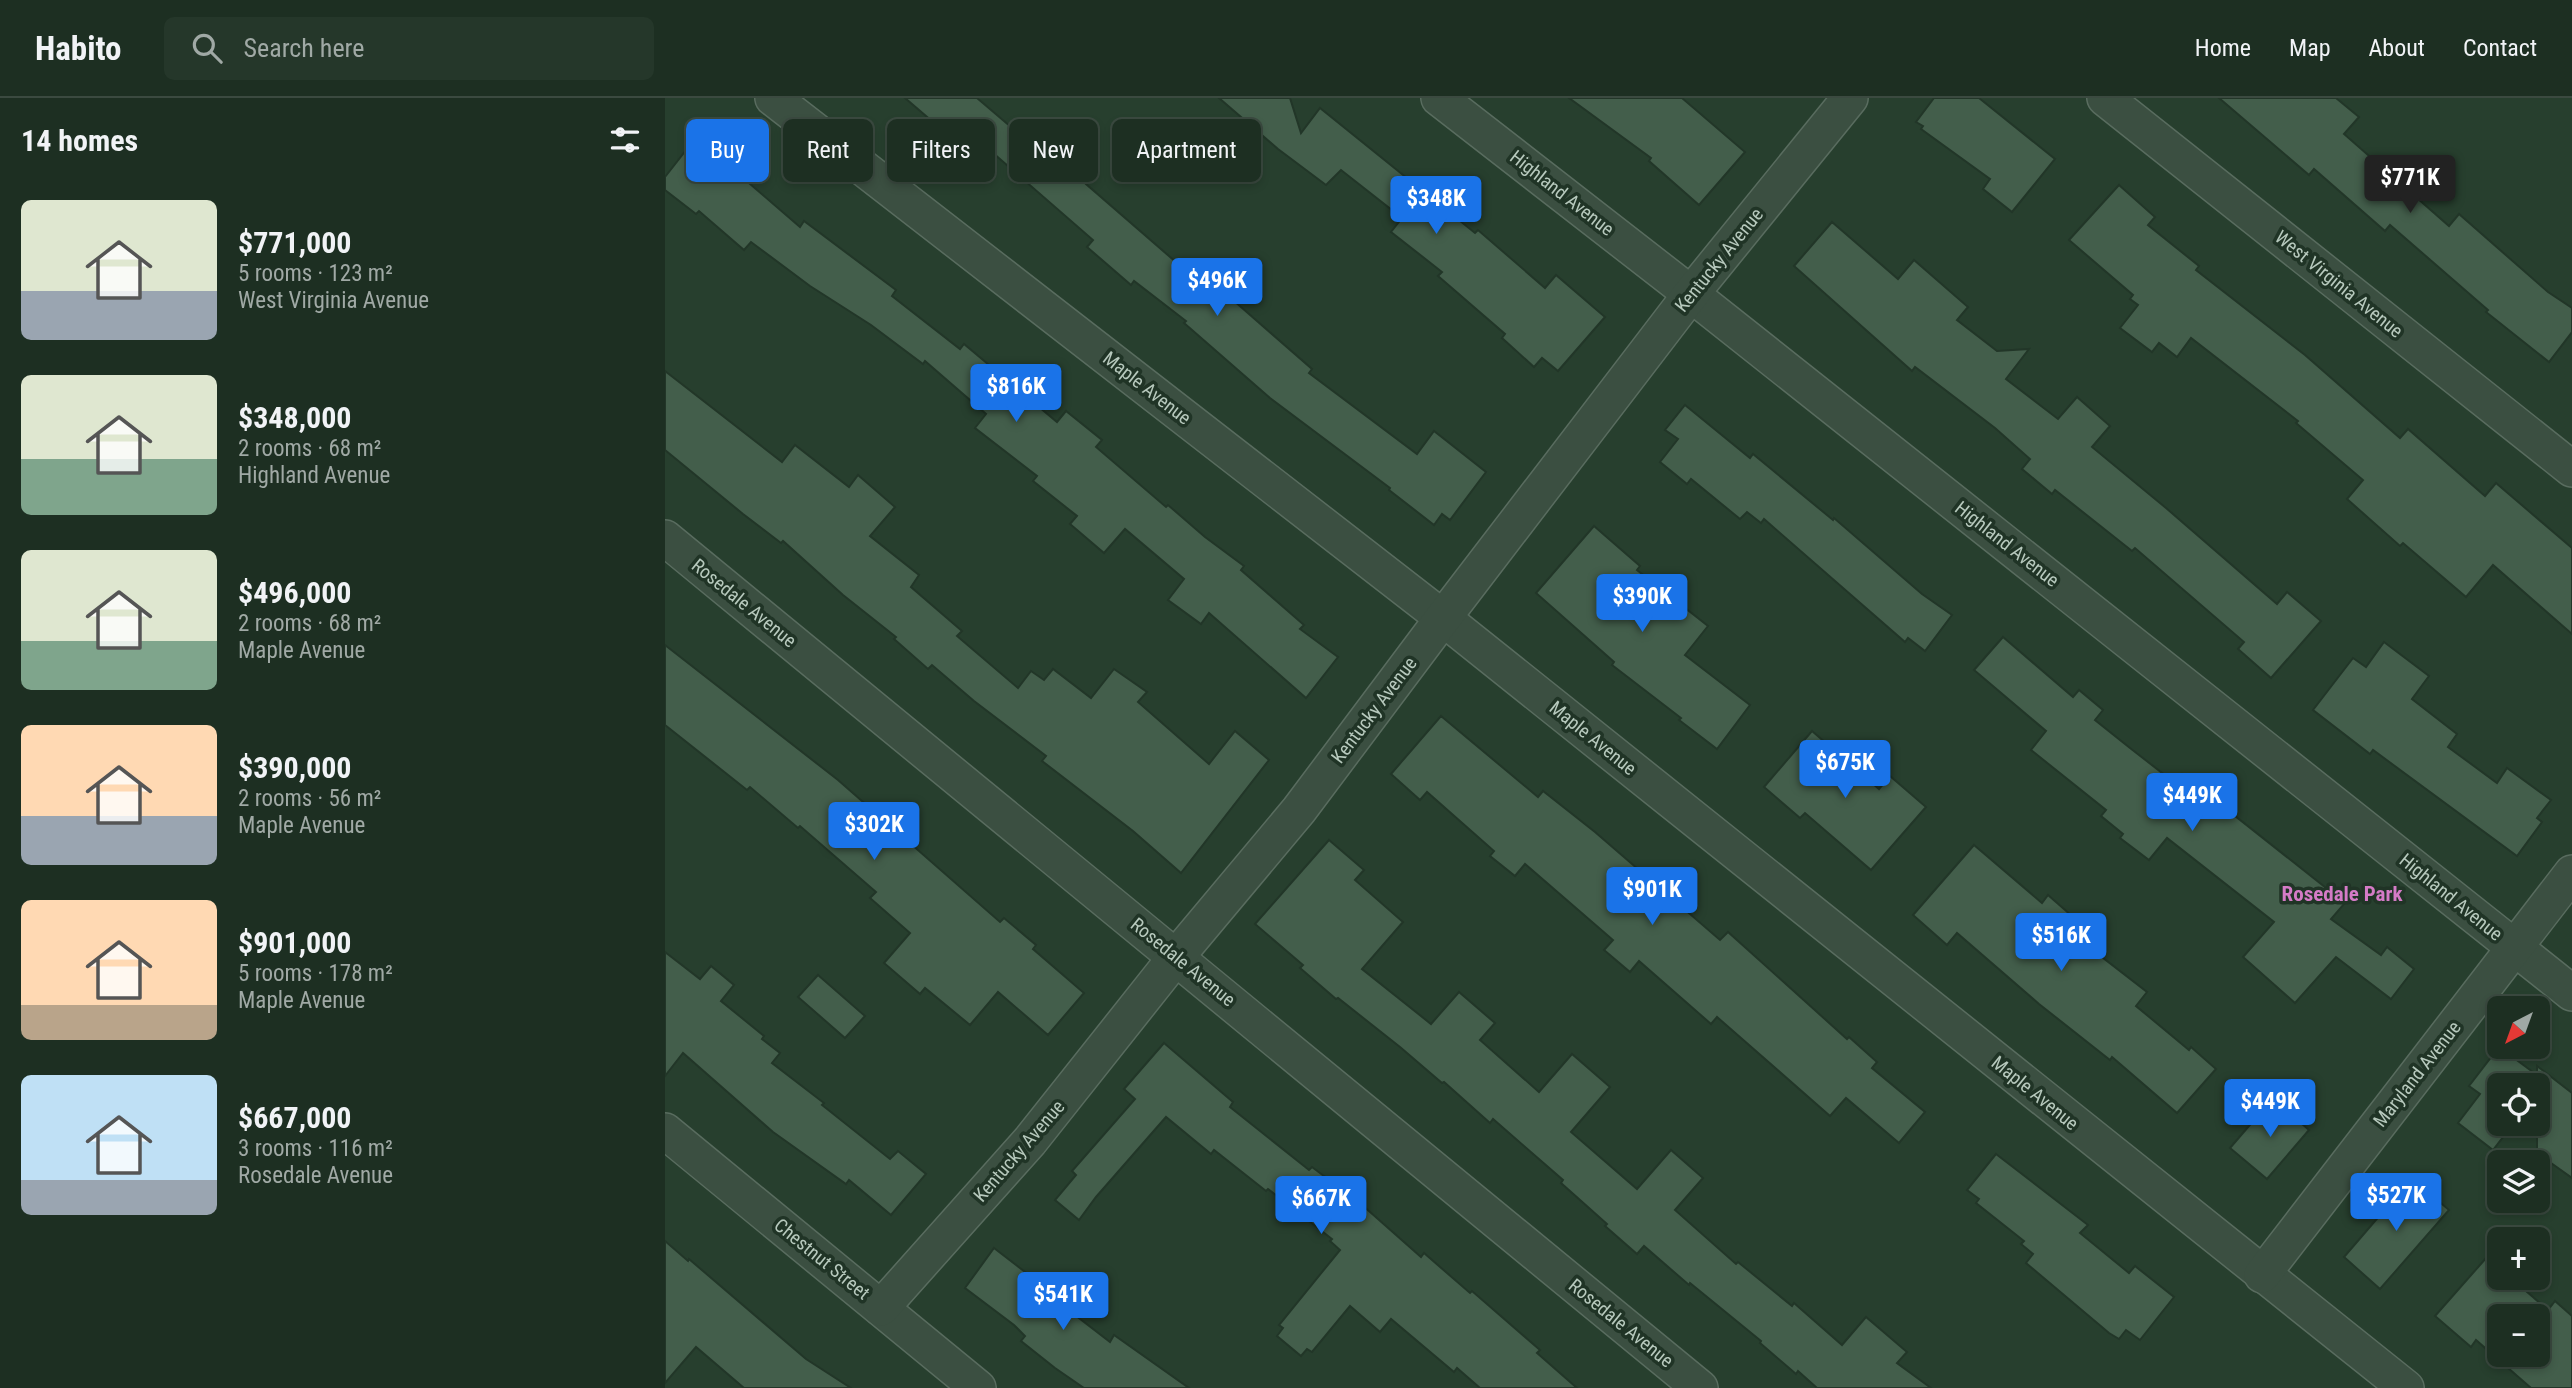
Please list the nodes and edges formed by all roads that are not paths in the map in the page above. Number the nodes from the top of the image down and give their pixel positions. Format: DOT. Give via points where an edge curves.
graph roads {
  1 [pos="773,98"];
  2 [pos="1439,98"];
  3 [pos="1850,98"];
  4 [pos="2105,98"];
  5 [pos="1691,294"];
  6 [pos="2572,469"];
  7 [pos="665,538"];
  8 [pos="1443,618"];
  9 [pos="2572,873"];
  10 [pos="2514,948"];
  11 [pos="1176,957"];
  12 [pos="2572,993"];
  13 [pos="665,1132"];
  14 [pos="2262,1275"];
  15 [pos="881,1308"];
  16 [pos="978,1388"];
  17 [pos="1700,1388"];
  18 [pos="2406,1388"];
  1 -- 8 [label="street, Maple Avenue"];
  2 -- 5 [label="street, Highland Avenue"];
  3 -- 5 [label="street, Kentucky Avenue"];
  4 -- 6 [label="street, West Virginia Avenue"];
  5 -- 8 [label="street, Kentucky Avenue"];
  5 -- 10 [label="street, Highland Avenue"];
  7 -- 11 [label="street, Rosedale Avenue"];
  8 -- 11 [label="street, Kentucky Avenue" via="1299,810"];
  8 -- 14 [label="street, Maple Avenue"];
  9 -- 10 [label="street, Maryland Avenue"];
  10 -- 12 [label="street, Highland Avenue"];
  10 -- 14 [label="street, Maryland Avenue"];
  11 -- 15 [label="street, Kentucky Avenue" via="1030,1141"];
  11 -- 17 [label="street, Rosedale Avenue"];
  13 -- 15 [label="street, Chestnut Street"];
  14 -- 18 [label="street, Maple Avenue"];
  15 -- 16 [label="street, Chestnut Street"];
}
